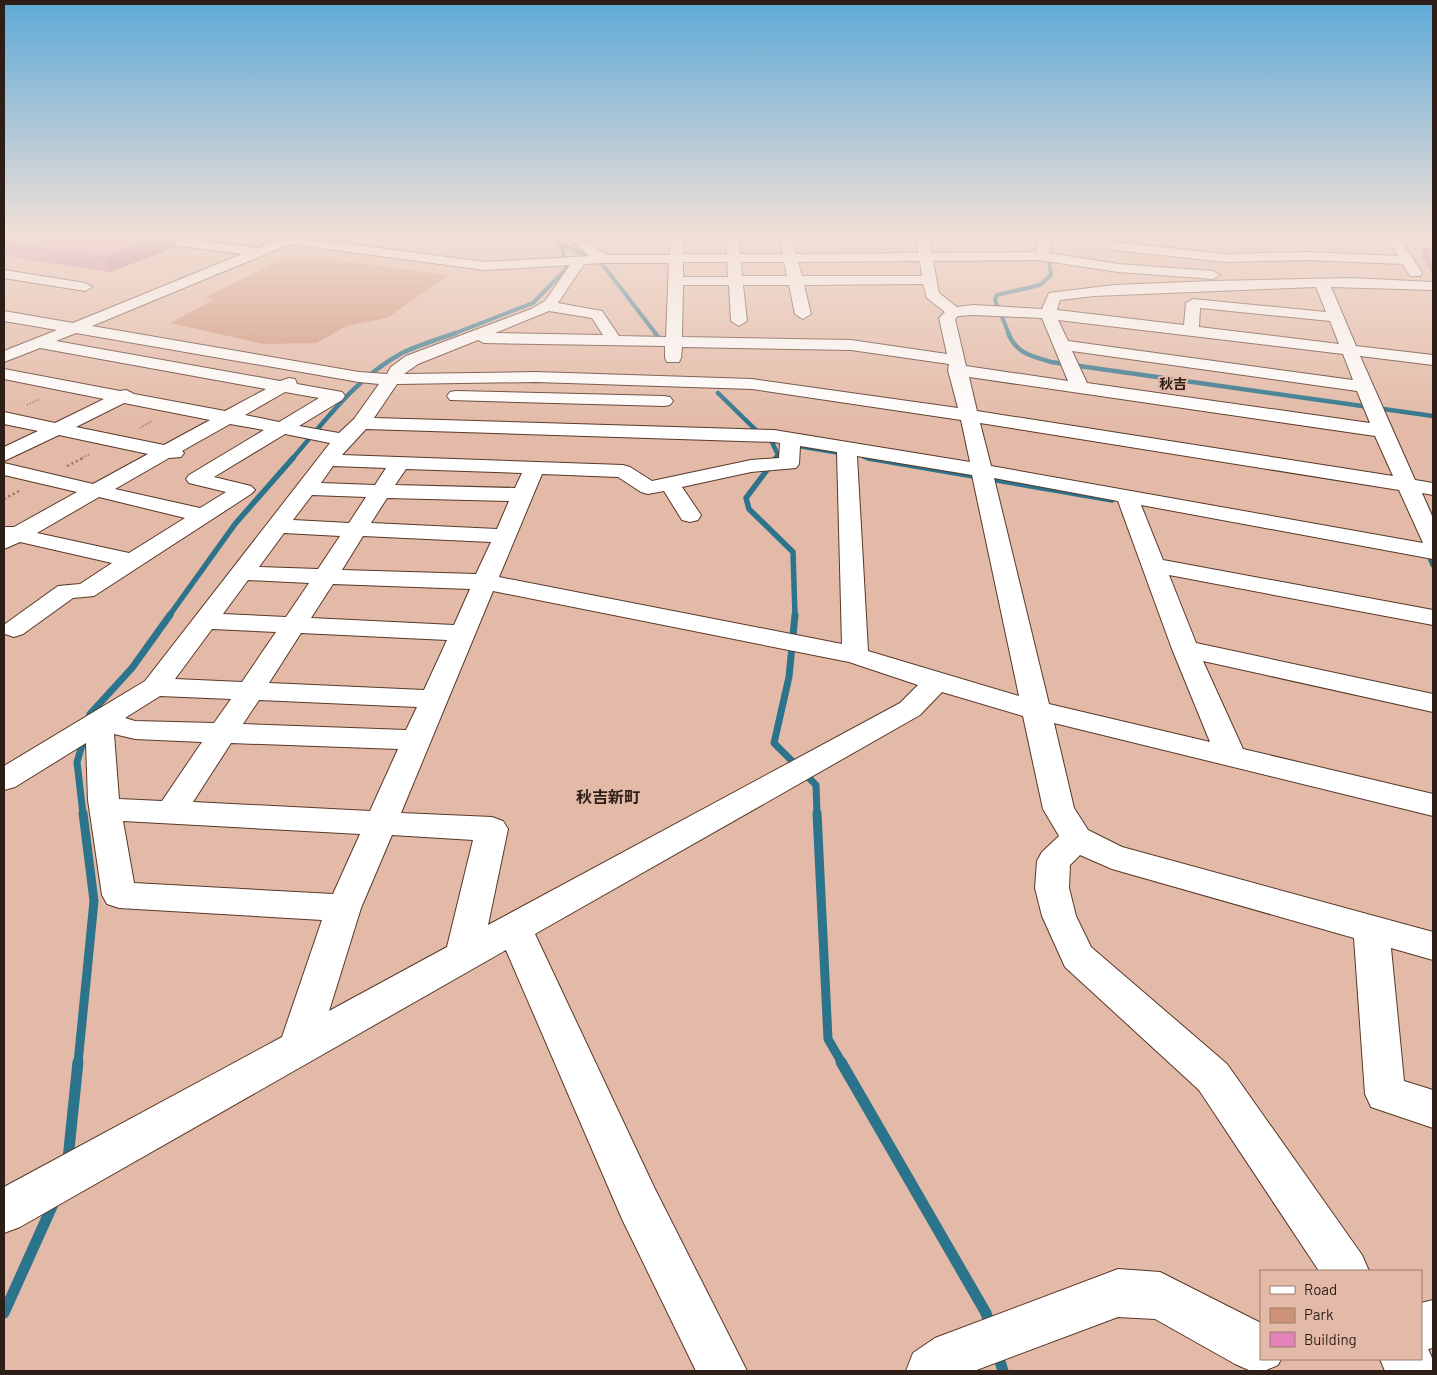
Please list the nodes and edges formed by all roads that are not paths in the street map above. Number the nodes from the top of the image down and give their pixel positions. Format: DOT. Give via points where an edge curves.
graph roads {
  1 [pos="146,298"];
  2 [pos="553,298"];
  3 [pos="675,298"];
  4 [pos="737,298"];
  5 [pos="799,298"];
  6 [pos="936,298"];
  7 [pos="1053,298"];
  8 [pos="1327,298"];
  9 [pos="546,306"];
  10 [pos="954,312"];
  11 [pos="803,314"];
  12 [pos="1048,314"];
  13 [pos="4,316"];
  14 [pos="1334,317"];
  15 [pos="739,321"];
  16 [pos="74,328"];
  17 [pos="1191,330"];
  18 [pos="469,338"];
  19 [pos="614,340"];
  20 [pos="674,341"];
  21 [pos="38,343"];
  22 [pos="1061,345"];
  23 [pos="1350,350"];
  24 [pos="216,352"];
  25 [pos="4,357"];
  26 [pos="1433,360"];
  27 [pos="957,365"];
  28 [pos="181,369"];
  29 [pos="314,369"];
  30 [pos="4,374"];
  31 [pos="468,377"];
  32 [pos="536,377"];
  33 [pos="606,378"];
  34 [pos="390,379"];
  35 [pos="671,380"];
  36 [pos="283,387"];
  37 [pos="1080,388"];
  38 [pos="456,396"];
  39 [pos="121,397"];
  40 [pos="526,398"];
  41 [pos="598,400"];
  42 [pos="664,401"];
  43 [pos="1370,401"];
  44 [pos="968,415"];
  45 [pos="4,418"];
  46 [pos="228,418"];
  47 [pos="361,422"];
  48 [pos="282,428"];
  49 [pos="56,429"];
  50 [pos="1382,431"];
  51 [pos="790,439"];
  52 [pos="343,440"];
  53 [pos="501,446"];
  54 [pos="419,447"];
  55 [pos="578,449"];
  56 [pos="847,449"];
  57 [pos="167,452"];
  58 [pos="4,455"];
  59 [pos="328,460"];
  60 [pos="221,463"];
  61 [pos="535,466"];
  62 [pos="4,470"];
  63 [pos="980,470"];
  64 [pos="669,483"];
  65 [pos="1406,485"];
  66 [pos="305,489"];
  67 [pos="1433,489"];
  68 [pos="98,490"];
  69 [pos="381,491"];
  70 [pos="523,495"];
  71 [pos="1127,497"];
  72 [pos="690,515"];
  73 [pos="206,516"];
  74 [pos="276,526"];
  75 [pos="356,530"];
  76 [pos="8,536"];
  77 [pos="505,536"];
  78 [pos="1433,541"];
  79 [pos="1433,552"];
  80 [pos="133,561"];
  81 [pos="1152,565"];
  82 [pos="242,573"];
  83 [pos="326,576"];
  84 [pos="485,582"];
  85 [pos="1433,617"];
  86 [pos="204,621"];
  87 [pos="293,625"];
  88 [pos="7,630"];
  89 [pos="463,633"];
  90 [pos="1185,649"];
  91 [pos="856,655"];
  92 [pos="936,682"];
  93 [pos="154,687"];
  94 [pos="251,691"];
  95 [pos="436,698"];
  96 [pos="1433,702"];
  97 [pos="1036,710"];
  98 [pos="99,721"];
  99 [pos="223,733"];
  100 [pos="417,740"];
  101 [pos="1231,756"];
  102 [pos="4,780"];
  103 [pos="1433,805"];
  104 [pos="106,809"];
  105 [pos="171,812"];
  106 [pos="381,823"];
  107 [pos="1077,838"];
  108 [pos="344,908"];
  109 [pos="514,927"];
  110 [pos="1371,929"];
  111 [pos="1433,946"];
  112 [pos="463,958"];
  113 [pos="298,1046"];
  114 [pos="1433,1109"];
  115 [pos="4,1211"];
  116 [pos="1345,1270"];
  117 [pos="1260,1348"];
  118 [pos="1406,1360"];
  119 [pos="722,1371"];
  120 [pos="931,1371"];
  121 [pos="1413,1371"];
  1 -- 16 [label="street"];
  2 -- 9 [label="street"];
  3 -- 20 [label="street"];
  4 -- 15 [label="street"];
  5 -- 11 [label="street"];
  6 -- 10 [label="street"];
  7 -- 12 [label="street"];
  8 -- 14 [label="street"];
  9 -- 18 [label="street"];
  9 -- 19 [label="street" via="597,314"];
  10 -- 12 [label="street"];
  10 -- 27 [label="street" via="947,318"];
  12 -- 17 [label="street"];
  12 -- 22 [label="street"];
  13 -- 16 [label="street"];
  14 -- 17 [label="street" via="1192,303"];
  14 -- 23 [label="street"];
  16 -- 21 [label="street"];
  16 -- 24 [label="street"];
  17 -- 23 [label="street"];
  18 -- 19 [label="street"];
  18 -- 34 [label="street" via="412,360"];
  19 -- 20 [label="street"];
  20 -- 27 [label="street" via="852,345"];
  20 -- 35 [label="street"];
  21 -- 25 [label="street"];
  21 -- 28 [label="street"];
  22 -- 37 [label="street"];
  22 -- 43 [label="street"];
  23 -- 26 [label="street"];
  23 -- 43 [label="street"];
  24 -- 28 [label="street"];
  24 -- 29 [label="street"];
  27 -- 37 [label="street"];
  27 -- 44 [label="street"];
  28 -- 36 [label="street"];
  28 -- 39 [label="street"];
  29 -- 34 [label="street"];
  29 -- 36 [label="street"];
  30 -- 39 [label="street"];
  31 -- 32 [label="street"];
  31 -- 34 [label="street"];
  31 -- 38 [label="street"];
  32 -- 33 [label="street"];
  32 -- 40 [label="street"];
  33 -- 35 [label="street"];
  33 -- 41 [label="street"];
  34 -- 47 [label="street"];
  35 -- 44 [label="street" via="752,384"];
  36 -- 46 [label="street"];
  36 -- 48 [label="street" via="336,396"];
  37 -- 50 [label="street"];
  38 -- 40 [label="street"];
  38 -- 54 [label="street"];
  39 -- 46 [label="street"];
  39 -- 49 [label="street"];
  40 -- 41 [label="street"];
  40 -- 53 [label="street"];
  41 -- 42 [label="street"];
  41 -- 55 [label="street"];
  43 -- 50 [label="street"];
  44 -- 63 [label="street"];
  44 -- 65 [label="street"];
  45 -- 49 [label="street"];
  46 -- 48 [label="street"];
  46 -- 57 [label="street"];
  47 -- 52 [label="street"];
  47 -- 54 [label="street"];
  48 -- 52 [label="street"];
  48 -- 60 [label="street"];
  49 -- 57 [label="street"];
  49 -- 58 [label="street"];
  50 -- 65 [label="street"];
  51 -- 55 [label="street" via="774,436"];
  51 -- 56 [label="street"];
  51 -- 64 [label="street" via="789,464 751,466"];
  52 -- 59 [label="street"];
  53 -- 54 [label="street"];
  53 -- 54 [label="street"];
  53 -- 55 [label="street"];
  53 -- 61 [label="street"];
  54 -- 59 [label="street"];
  54 -- 69 [label="street"];
  55 -- 61 [label="street"];
  55 -- 64 [label="street" via="623,471 648,488"];
  56 -- 63 [label="street"];
  56 -- 91 [label="street"];
  57 -- 60 [label="street"];
  57 -- 68 [label="street"];
  59 -- 66 [label="street"];
  60 -- 73 [label="street" via="196,479 244,490"];
  61 -- 70 [label="street"];
  62 -- 68 [label="street"];
  63 -- 71 [label="street"];
  63 -- 97 [label="street"];
  64 -- 72 [label="street"];
  65 -- 67 [label="street"];
  65 -- 78 [label="street"];
  66 -- 69 [label="street"];
  66 -- 74 [label="street"];
  68 -- 73 [label="street"];
  68 -- 76 [label="street"];
  69 -- 70 [label="street"];
  69 -- 75 [label="street"];
  70 -- 77 [label="street"];
  71 -- 79 [label="street"];
  71 -- 81 [label="street"];
  73 -- 80 [label="street"];
  74 -- 75 [label="street"];
  74 -- 82 [label="street"];
  75 -- 77 [label="street"];
  75 -- 83 [label="street"];
  76 -- 80 [label="street"];
  77 -- 84 [label="street"];
  80 -- 88 [label="street" via="85,591 67,591"];
  81 -- 85 [label="street"];
  81 -- 90 [label="street"];
  82 -- 83 [label="street"];
  82 -- 86 [label="street"];
  83 -- 84 [label="street"];
  83 -- 87 [label="street"];
  84 -- 89 [label="street"];
  84 -- 91 [label="street"];
  86 -- 87 [label="street"];
  86 -- 93 [label="street"];
  87 -- 89 [label="street"];
  87 -- 94 [label="street"];
  89 -- 95 [label="street"];
  90 -- 96 [label="street"];
  90 -- 101 [label="street"];
  91 -- 92 [label="street"];
  92 -- 97 [label="street"];
  92 -- 109 [label="street" via="910,709"];
  93 -- 94 [label="street"];
  93 -- 98 [label="street"];
  94 -- 95 [label="street"];
  94 -- 99 [label="street"];
  95 -- 100 [label="street"];
  97 -- 101 [label="street"];
  97 -- 107 [label="street" via="1059,809"];
  98 -- 99 [label="street" via="135,730"];
  98 -- 102 [label="street"];
  98 -- 104 [label="street"];
  99 -- 100 [label="street"];
  99 -- 105 [label="street"];
  100 -- 106 [label="street"];
  101 -- 103 [label="street"];
  104 -- 105 [label="street"];
  104 -- 108 [label="street" via="119,895"];
  105 -- 106 [label="street"];
  106 -- 108 [label="street"];
  106 -- 112 [label="street" via="492,829"];
  107 -- 110 [label="street" via="1112,857"];
  107 -- 116 [label="street" via="1054,861 1052,888 1059,916 1078,957 1213,1077"];
  108 -- 113 [label="street"];
  109 -- 112 [label="street"];
  109 -- 119 [label="street" via="638,1203"];
  110 -- 111 [label="street"];
  110 -- 114 [label="street" via="1385,1094"];
  112 -- 113 [label="street"];
  113 -- 115 [label="street"];
  117 -- 120 [label="street" via="1252,1347 1160,1296 1118,1293 952,1355"];
  118 -- 121 [label="street"];
}
